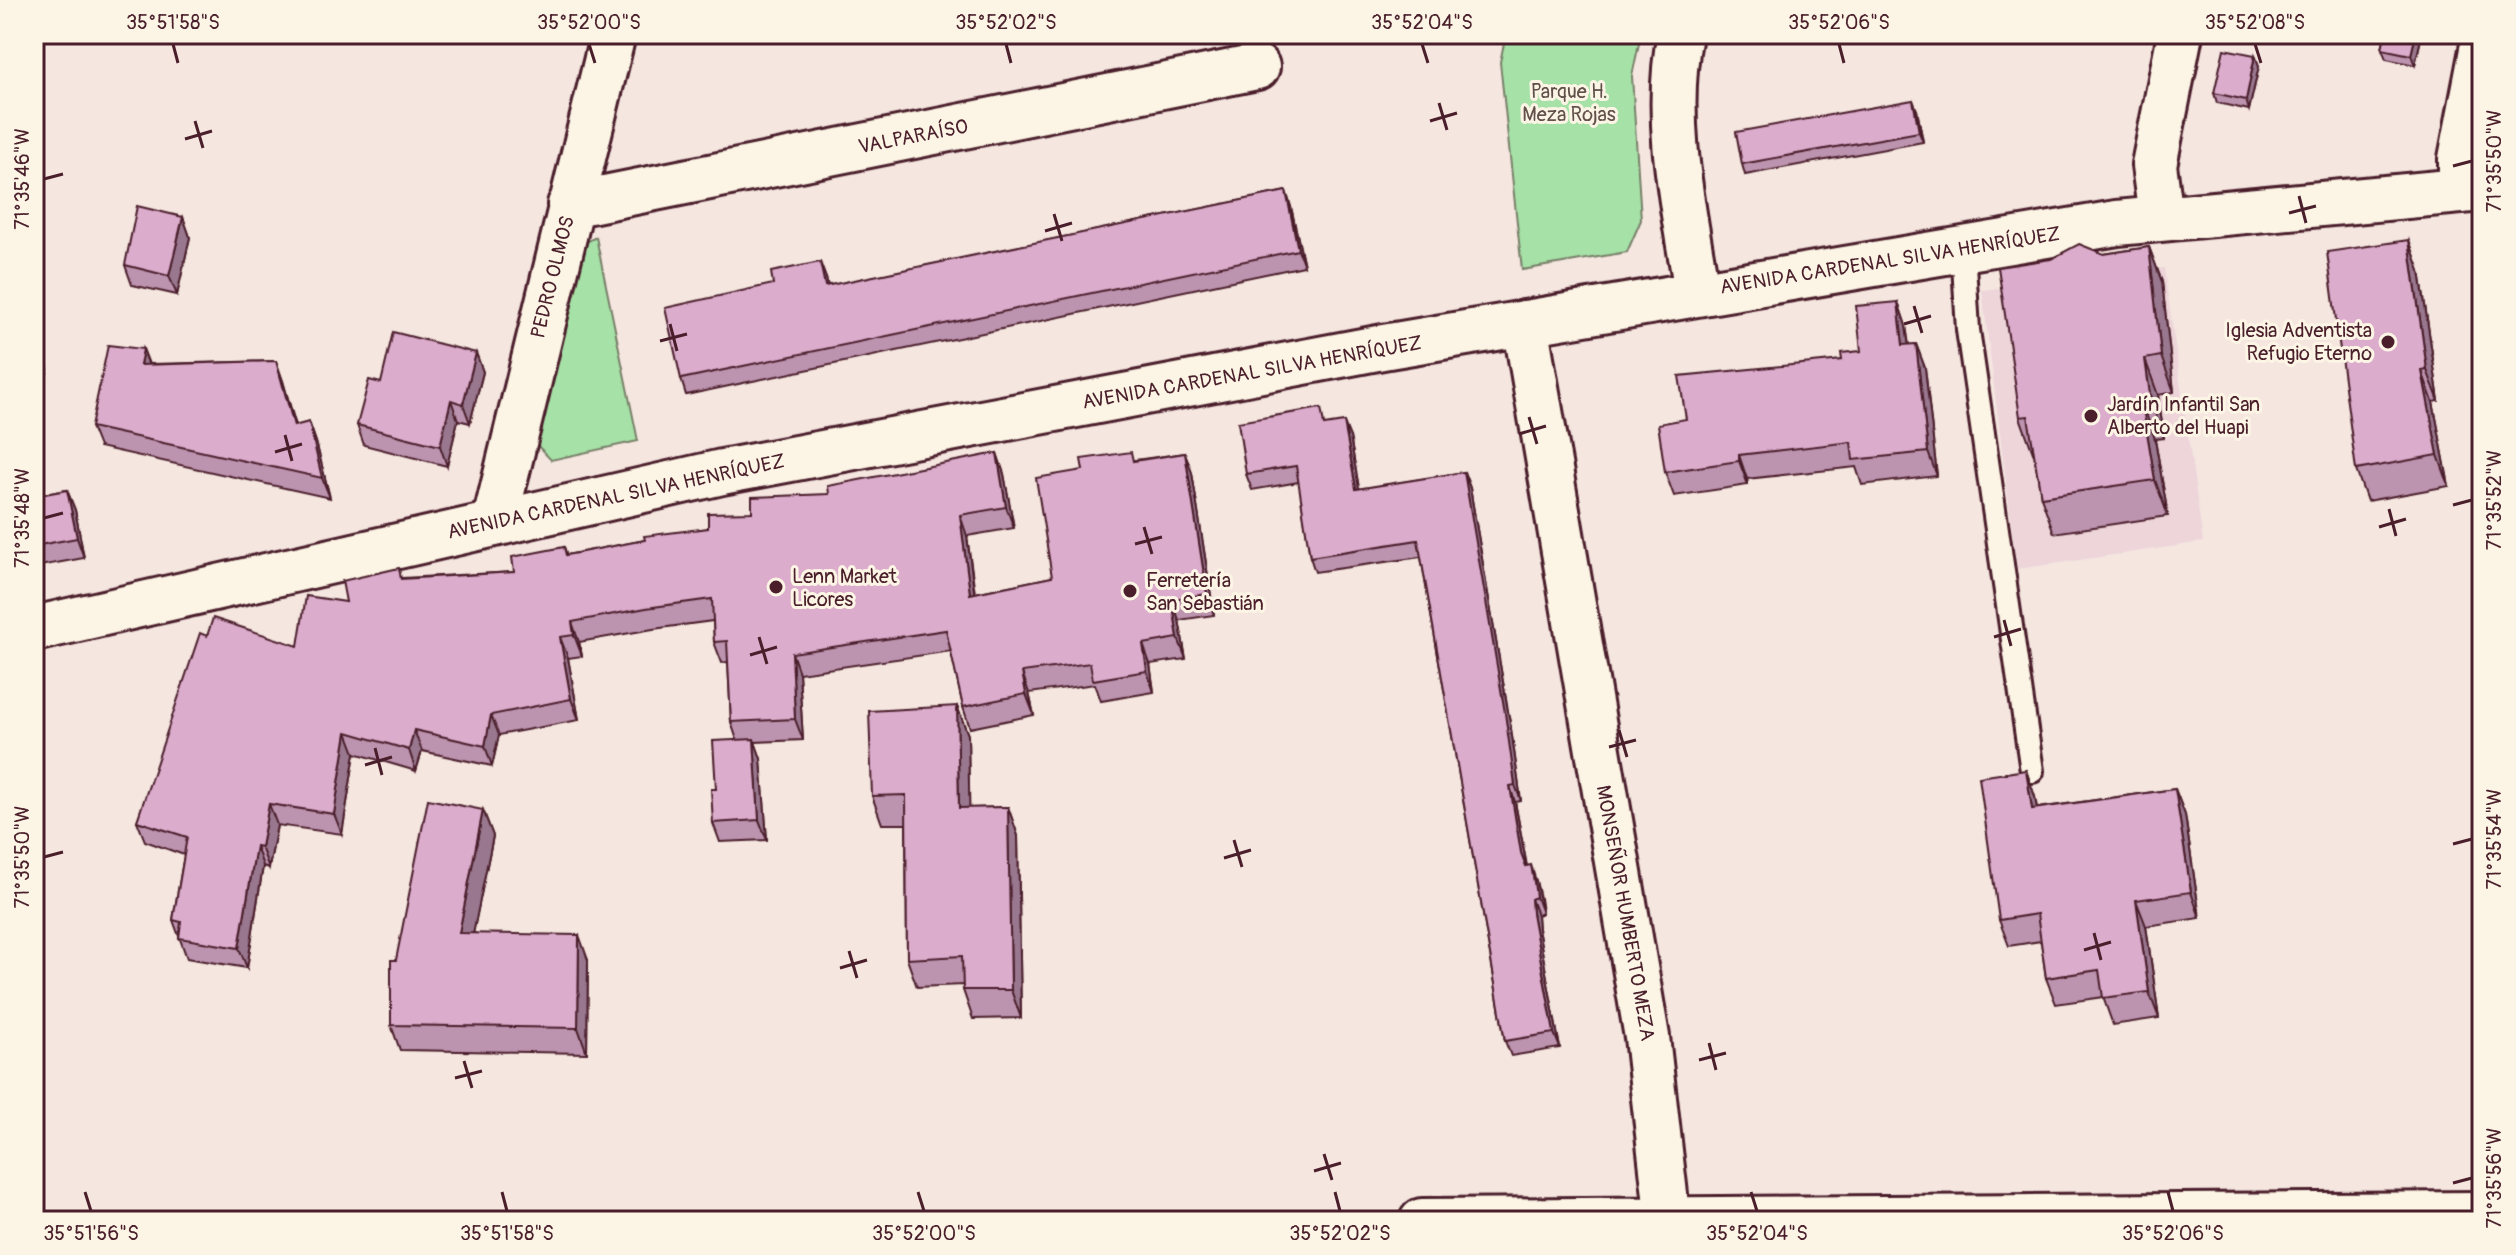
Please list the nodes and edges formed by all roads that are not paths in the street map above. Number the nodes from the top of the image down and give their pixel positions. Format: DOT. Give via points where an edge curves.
graph roads {
  1 [pos="613,34"];
  2 [pos="1680,34"];
  3 [pos="2180,34"];
  4 [pos="2482,50"];
  5 [pos="1257,67"];
  6 [pos="2472,190"];
  7 [pos="570,205"];
  8 [pos="2161,217"];
  9 [pos="1963,248"];
  10 [pos="1697,291"];
  11 [pos="1525,323"];
  12 [pos="495,521"];
  13 [pos="34,629"];
  14 [pos="2032,771"];
  15 [pos="2482,1214"];
  16 [pos="2350,1218"];
  17 [pos="2117,1219"];
  18 [pos="1884,1220"];
  19 [pos="1422,1221"];
  20 [pos="1668,1221"];
  1 -- 7 [label="street, PEDRO OLMOS"];
  2 -- 10 [label="street" via="1673,119"];
  3 -- 8 [label="street" via="2154,165"];
  4 -- 6 [label="street" via="2461,159"];
  5 -- 7 [label="street, VALPARAÍSO"];
  6 -- 8 [label="street, AVENIDA CARDENAL SILVA HENRÍQUEZ"];
  7 -- 12 [label="street, PEDRO OLMOS"];
  8 -- 9 [label="street, AVENIDA CARDENAL SILVA HENRÍQUEZ"];
  9 -- 10 [label="street, AVENIDA CARDENAL SILVA HENRÍQUEZ"];
  9 -- 14 [label="lane" via="1968,330"];
  10 -- 11 [label="street, AVENIDA CARDENAL SILVA HENRÍQUEZ"];
  11 -- 12 [label="street, AVENIDA CARDENAL SILVA HENRÍQUEZ" via="876,441"];
  11 -- 20 [label="street, MONSEÑOR HUMBERTO MEZA" via="1647,1037"];
  12 -- 13 [label="street, AVENIDA CARDENAL SILVA HENRÍQUEZ"];
  15 -- 16 [label="street"];
  16 -- 17 [label="street"];
  17 -- 18 [label="street"];
  18 -- 20 [label="street"];
  19 -- 20 [label="street"];
}
